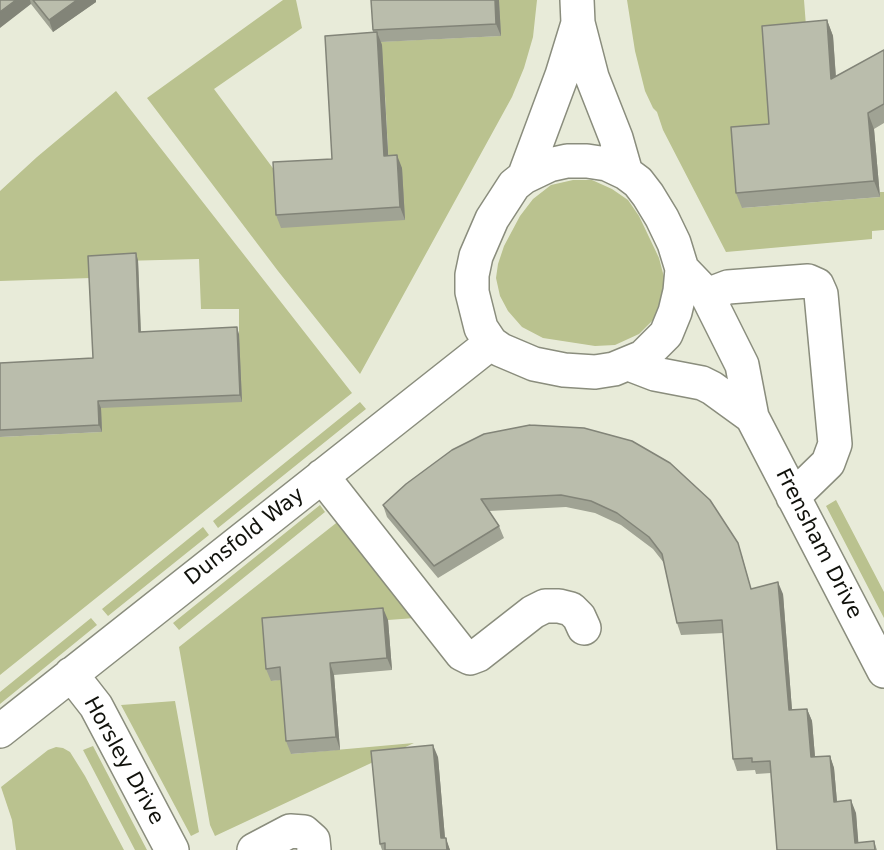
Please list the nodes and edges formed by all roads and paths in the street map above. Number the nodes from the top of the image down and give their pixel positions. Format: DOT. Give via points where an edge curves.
graph roads {
  1 [pos="578,12"];
  2 [pos="626,173"];
  3 [pos="524,177"];
  4 [pos="682,269"];
  5 [pos="707,295"];
  6 [pos="491,343"];
  7 [pos="629,364"];
  8 [pos="752,417"];
  9 [pos="322,476"];
  10 [pos="793,497"];
  11 [pos="584,628"];
  12 [pos="884,671"];
  13 [pos="71,674"];
  14 [pos="0,731"];
  15 [pos="172,850"];
  16 [pos="254,850"];
  17 [pos="314,850"];
  1 -- 2 [label="street, Frensham Drive" via="592,77"];
  1 -- 3 [label="street, Frensham Drive" via="562,75"];
  2 -- 3 [label="street, Frensham Drive" via="607,164 567,161"];
  2 -- 4 [label="street, Frensham Drive" via="643,188 662,218"];
  3 -- 6 [label="street, Frensham Drive" via="514,185 492,219 472,275 475,309"];
  4 -- 5 [label="street, Frensham Drive"];
  4 -- 7 [label="street, Frensham Drive" via="675,312 666,334 643,357"];
  5 -- 8 [label="street, Frensham Drive" via="742,365"];
  5 -- 10 [label="street" via="729,287 808,281 817,285 821,294 835,444 828,463"];
  6 -- 7 [label="street, Frensham Drive" via="517,358 564,370 595,372"];
  6 -- 9 [label="street, Dunsfold Way"];
  7 -- 8 [label="street, Frensham Drive" via="655,374 702,383"];
  8 -- 10 [label="street, Frensham Drive"];
  9 -- 11 [label="street" via="462,654 470,658 478,655 545,606 571,609"];
  9 -- 13 [label="street, Dunsfold Way"];
  10 -- 12 [label="street, Frensham Drive"];
  13 -- 14 [label="street, Dunsfold Way"];
  13 -- 15 [label="street, Horsley Drive" via="96,706"];
  16 -- 17 [label="street" via="290,831 304,832 313,840"];
}
